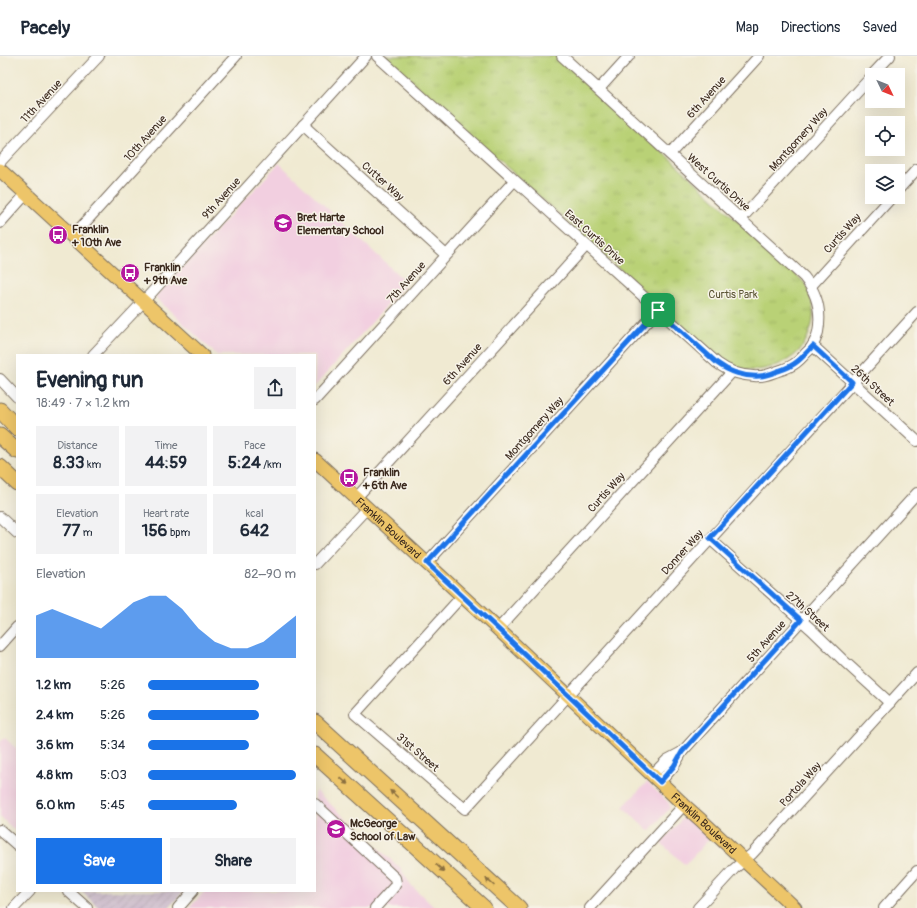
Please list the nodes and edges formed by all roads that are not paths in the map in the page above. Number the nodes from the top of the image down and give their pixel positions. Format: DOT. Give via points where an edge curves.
graph roads {
  1 [pos="100,56"];
  2 [pos="366,56"];
  3 [pos="377,56"];
  4 [pos="562,56"];
  5 [pos="629,56"];
  6 [pos="759,56"];
  7 [pos="890,56"];
  8 [pos="232,57"];
  9 [pos="879,68"];
  10 [pos="865,83"];
  11 [pos="598,89"];
  12 [pos="303,125"];
  13 [pos="670,154"];
  14 [pos="0,162"];
  15 [pos="917,169"];
  16 [pos="0,170"];
  17 [pos="514,181"];
  18 [pos="905,182"];
  19 [pos="26,194"];
  20 [pos="886,204"];
  21 [pos="741,219"];
  22 [pos="0,223"];
  23 [pos="72,236"];
  24 [pos="586,246"];
  25 [pos="446,255"];
  26 [pos="811,286"];
  27 [pos="143,302"];
  28 [pos="658,310"];
  29 [pos="917,312"];
  30 [pos="813,346"];
  31 [pos="94,354"];
  32 [pos="201,354"];
  33 [pos="732,372"];
  34 [pos="0,379"];
  35 [pos="852,382"];
  36 [pos="16,396"];
  37 [pos="316,399"];
  38 [pos="0,410"];
  39 [pos="16,427"];
  40 [pos="0,436"];
  41 [pos="917,441"];
  42 [pos="16,450"];
  43 [pos="316,461"];
  44 [pos="0,468"];
  45 [pos="0,474"];
  46 [pos="16,482"];
  47 [pos="16,485"];
  48 [pos="917,493"];
  49 [pos="356,498"];
  50 [pos="367,508"];
  51 [pos="0,517"];
  52 [pos="16,531"];
  53 [pos="710,538"];
  54 [pos="316,563"];
  55 [pos="427,563"];
  56 [pos="462,596"];
  57 [pos="801,620"];
  58 [pos="16,628"];
  59 [pos="498,629"];
  60 [pos="0,646"];
  61 [pos="917,673"];
  62 [pos="568,695"];
  63 [pos="890,703"];
  64 [pos="316,723"];
  65 [pos="316,755"];
  66 [pos="656,779"];
  67 [pos="316,805"];
  68 [pos="684,805"];
  69 [pos="465,809"];
  70 [pos="0,830"];
  71 [pos="16,844"];
  72 [pos="745,861"];
  73 [pos="917,871"];
  74 [pos="29,892"];
  75 [pos="69,892"];
  76 [pos="192,892"];
  77 [pos="594,907"];
  78 [pos="14,908"];
  79 [pos="87,908"];
  80 [pos="178,908"];
  81 [pos="375,908"];
  82 [pos="484,908"];
  83 [pos="519,908"];
  84 [pos="698,908"];
  85 [pos="795,908"];
  86 [pos="884,908"];
  1 -- 14 [label="street, 11th Avenue"];
  2 -- 12 [label="street, 9th Avenue"];
  3 -- 17 [label="street, East Curtis Drive"];
  4 -- 11 [label="street, West Curtis Drive"];
  5 -- 11 [label="street"];
  6 -- 13 [label="street, 6th Avenue"];
  7 -- 9 [label="street, Montgomery Way"];
  8 -- 23 [label="street, 10th Avenue"];
  10 -- 21 [label="street, Montgomery Way"];
  11 -- 13 [label="street, West Curtis Drive"];
  12 -- 25 [label="street, Cutter Way"];
  12 -- 27 [label="street, 9th Avenue"];
  13 -- 21 [label="street, West Curtis Drive"];
  15 -- 18 [label="street"];
  16 -- 19 [label="main road"];
  17 -- 24 [label="street, East Curtis Drive"];
  17 -- 25 [label="street, 7th Avenue"];
  19 -- 22 [label="street"];
  19 -- 23 [label="main road"];
  20 -- 26 [label="street, Curtis Way"];
  21 -- 26 [label="street, West Curtis Drive" via="800,272"];
  23 -- 27 [label="main road"];
  24 -- 28 [label="street, East Curtis Drive"];
  24 -- 49 [label="street, 6th Avenue"];
  25 -- 37 [label="street, 7th Avenue"];
  26 -- 30 [label="street, West Curtis Drive" via="820,315"];
  27 -- 31 [label="street, 9th Avenue"];
  27 -- 32 [label="main road"];
  28 -- 33 [label="street, East Curtis Drive" via="724,369"];
  28 -- 55 [label="street, Montgomery Way"];
  29 -- 35 [label="street, Donner Way"];
  30 -- 33 [label="street, East Curtis Drive" via="799,361 773,373 761,376"];
  30 -- 35 [label="street, 26th Street"];
  33 -- 59 [label="street, Curtis Way"];
  34 -- 36 [label="street"];
  35 -- 41 [label="street, 26th Street"];
  35 -- 53 [label="street, Donner Way"];
  38 -- 39 [label="highway"];
  40 -- 42 [label="highway"];
  43 -- 49 [label="main road, Franklin Boulevard"];
  44 -- 46 [label="highway"];
  45 -- 47 [label="highway"];
  48 -- 57 [label="street, 5th Avenue"];
  49 -- 50 [label="main road, Franklin Boulevard"];
  50 -- 54 [label="street"];
  50 -- 55 [label="main road, Franklin Boulevard"];
  51 -- 52 [label="street"];
  53 -- 57 [label="street, 27th Street"];
  53 -- 62 [label="street, Donner Way"];
  55 -- 56 [label="main road, Franklin Boulevard"];
  56 -- 59 [label="main road, Franklin Boulevard"];
  56 -- 69 [label="street, 31st Street" via="355,714"];
  57 -- 63 [label="street, 27th Street"];
  57 -- 66 [label="street, 5th Avenue" via="682,752 674,766"];
  58 -- 60 [label="street"];
  59 -- 62 [label="main road, Franklin Boulevard"];
  61 -- 63 [label="street, Portola Way"];
  62 -- 66 [label="main road, Franklin Boulevard"];
  62 -- 69 [label="street, Donner Way"];
  63 -- 72 [label="street, Portola Way"];
  83 -- 64 [label="highway, one-way"];
  65 -- 82 [label="highway, one-way"];
  66 -- 68 [label="main road, Franklin Boulevard"];
  67 -- 81 [label="street" via="395,878 394,887"];
  68 -- 72 [label="main road, Franklin Boulevard"];
  68 -- 77 [label="street"];
  70 -- 71 [label="street"];
  72 -- 84 [label="street, Portola Way" via="734,869"];
  72 -- 85 [label="main road, Franklin Boulevard"];
  73 -- 86 [label="street"];
  74 -- 78 [label="street"];
  75 -- 79 [label="street"];
  76 -- 80 [label="street"];
}
